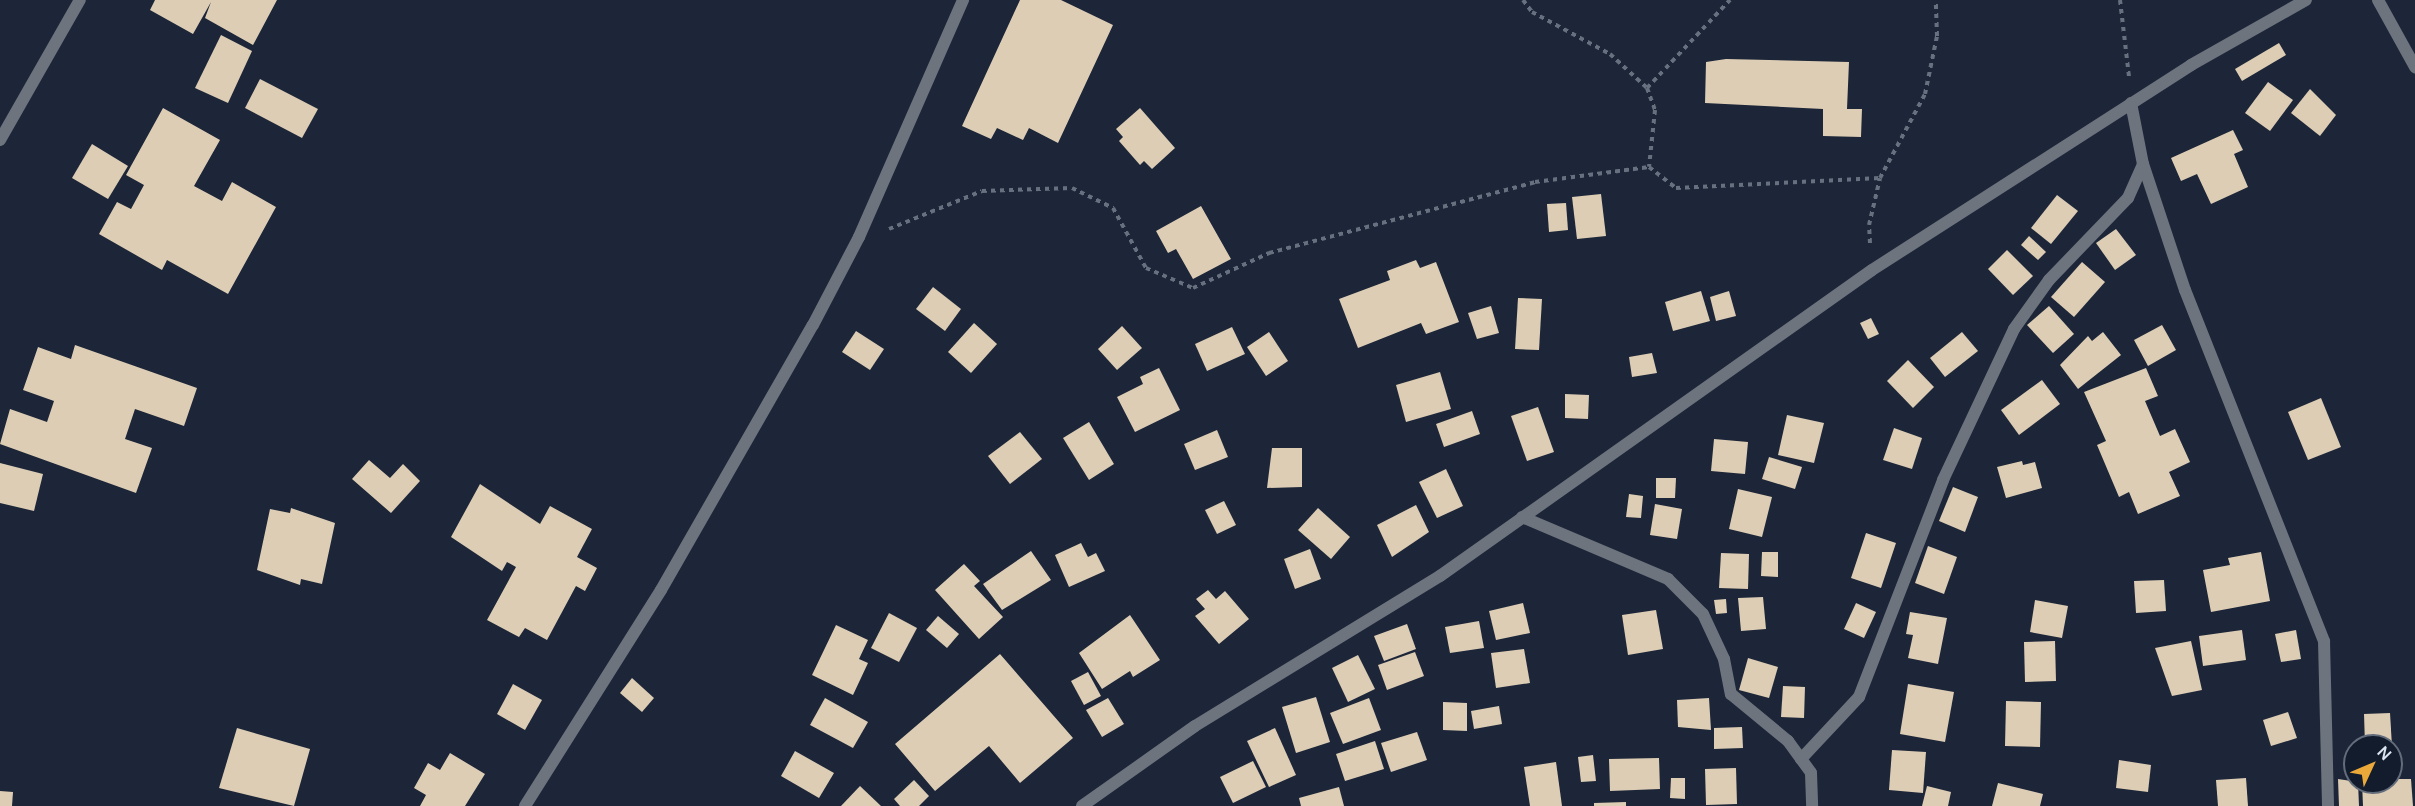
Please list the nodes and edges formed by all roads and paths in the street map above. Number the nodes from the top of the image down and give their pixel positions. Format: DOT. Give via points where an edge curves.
graph roads {
  1 [pos="80,0"];
  2 [pos="963,0"];
  3 [pos="1523,0"];
  4 [pos="1730,0"];
  5 [pos="1936,0"];
  6 [pos="2120,0"];
  7 [pos="2306,0"];
  8 [pos="2378,0"];
  9 [pos="2415,67"];
  10 [pos="1647,88"];
  11 [pos="2131,103"];
  12 [pos="0,140"];
  13 [pos="2143,165"];
  14 [pos="1649,166"];
  15 [pos="1880,178"];
  16 [pos="859,237"];
  17 [pos="1872,270"];
  18 [pos="1522,517"];
  19 [pos="1801,759"];
  20 [pos="525,806"];
  21 [pos="1082,806"];
  22 [pos="1812,806"];
  23 [pos="2328,806"];
  1 -- 12 [label="street"];
  2 -- 16 [label="street"];
  3 -- 10 [label="path" via="1532,12 1610,54"];
  4 -- 10 [label="path"];
  5 -- 15 [label="path" via="1937,36 1925,94"];
  6 -- 11 [label="path"];
  7 -- 11 [label="street"];
  8 -- 9 [label="street"];
  10 -- 14 [label="path" via="1655,110"];
  11 -- 13 [label="street"];
  11 -- 17 [label="street"];
  13 -- 19 [label="street" via="2128,198 2049,280 2014,329 1943,480 1858,698"];
  13 -- 23 [label="street" via="2254,471 2311,599 2324,642"];
  14 -- 15 [label="path" via="1676,188"];
  14 -- 16 [label="path" via="1535,182 1380,220 1269,253 1193,288 1146,268 1113,208 1072,188 982,191"];
  15 -- 17 [label="path" via="1869,225"];
  16 -- 20 [label="street" via="661,590"];
  17 -- 18 [label="street"];
  18 -- 19 [label="street" via="1668,579 1703,614 1724,659 1731,694 1773,726"];
  18 -- 21 [label="street" via="1440,576 1196,726"];
  19 -- 22 [label="street" via="1810,773"];
}
